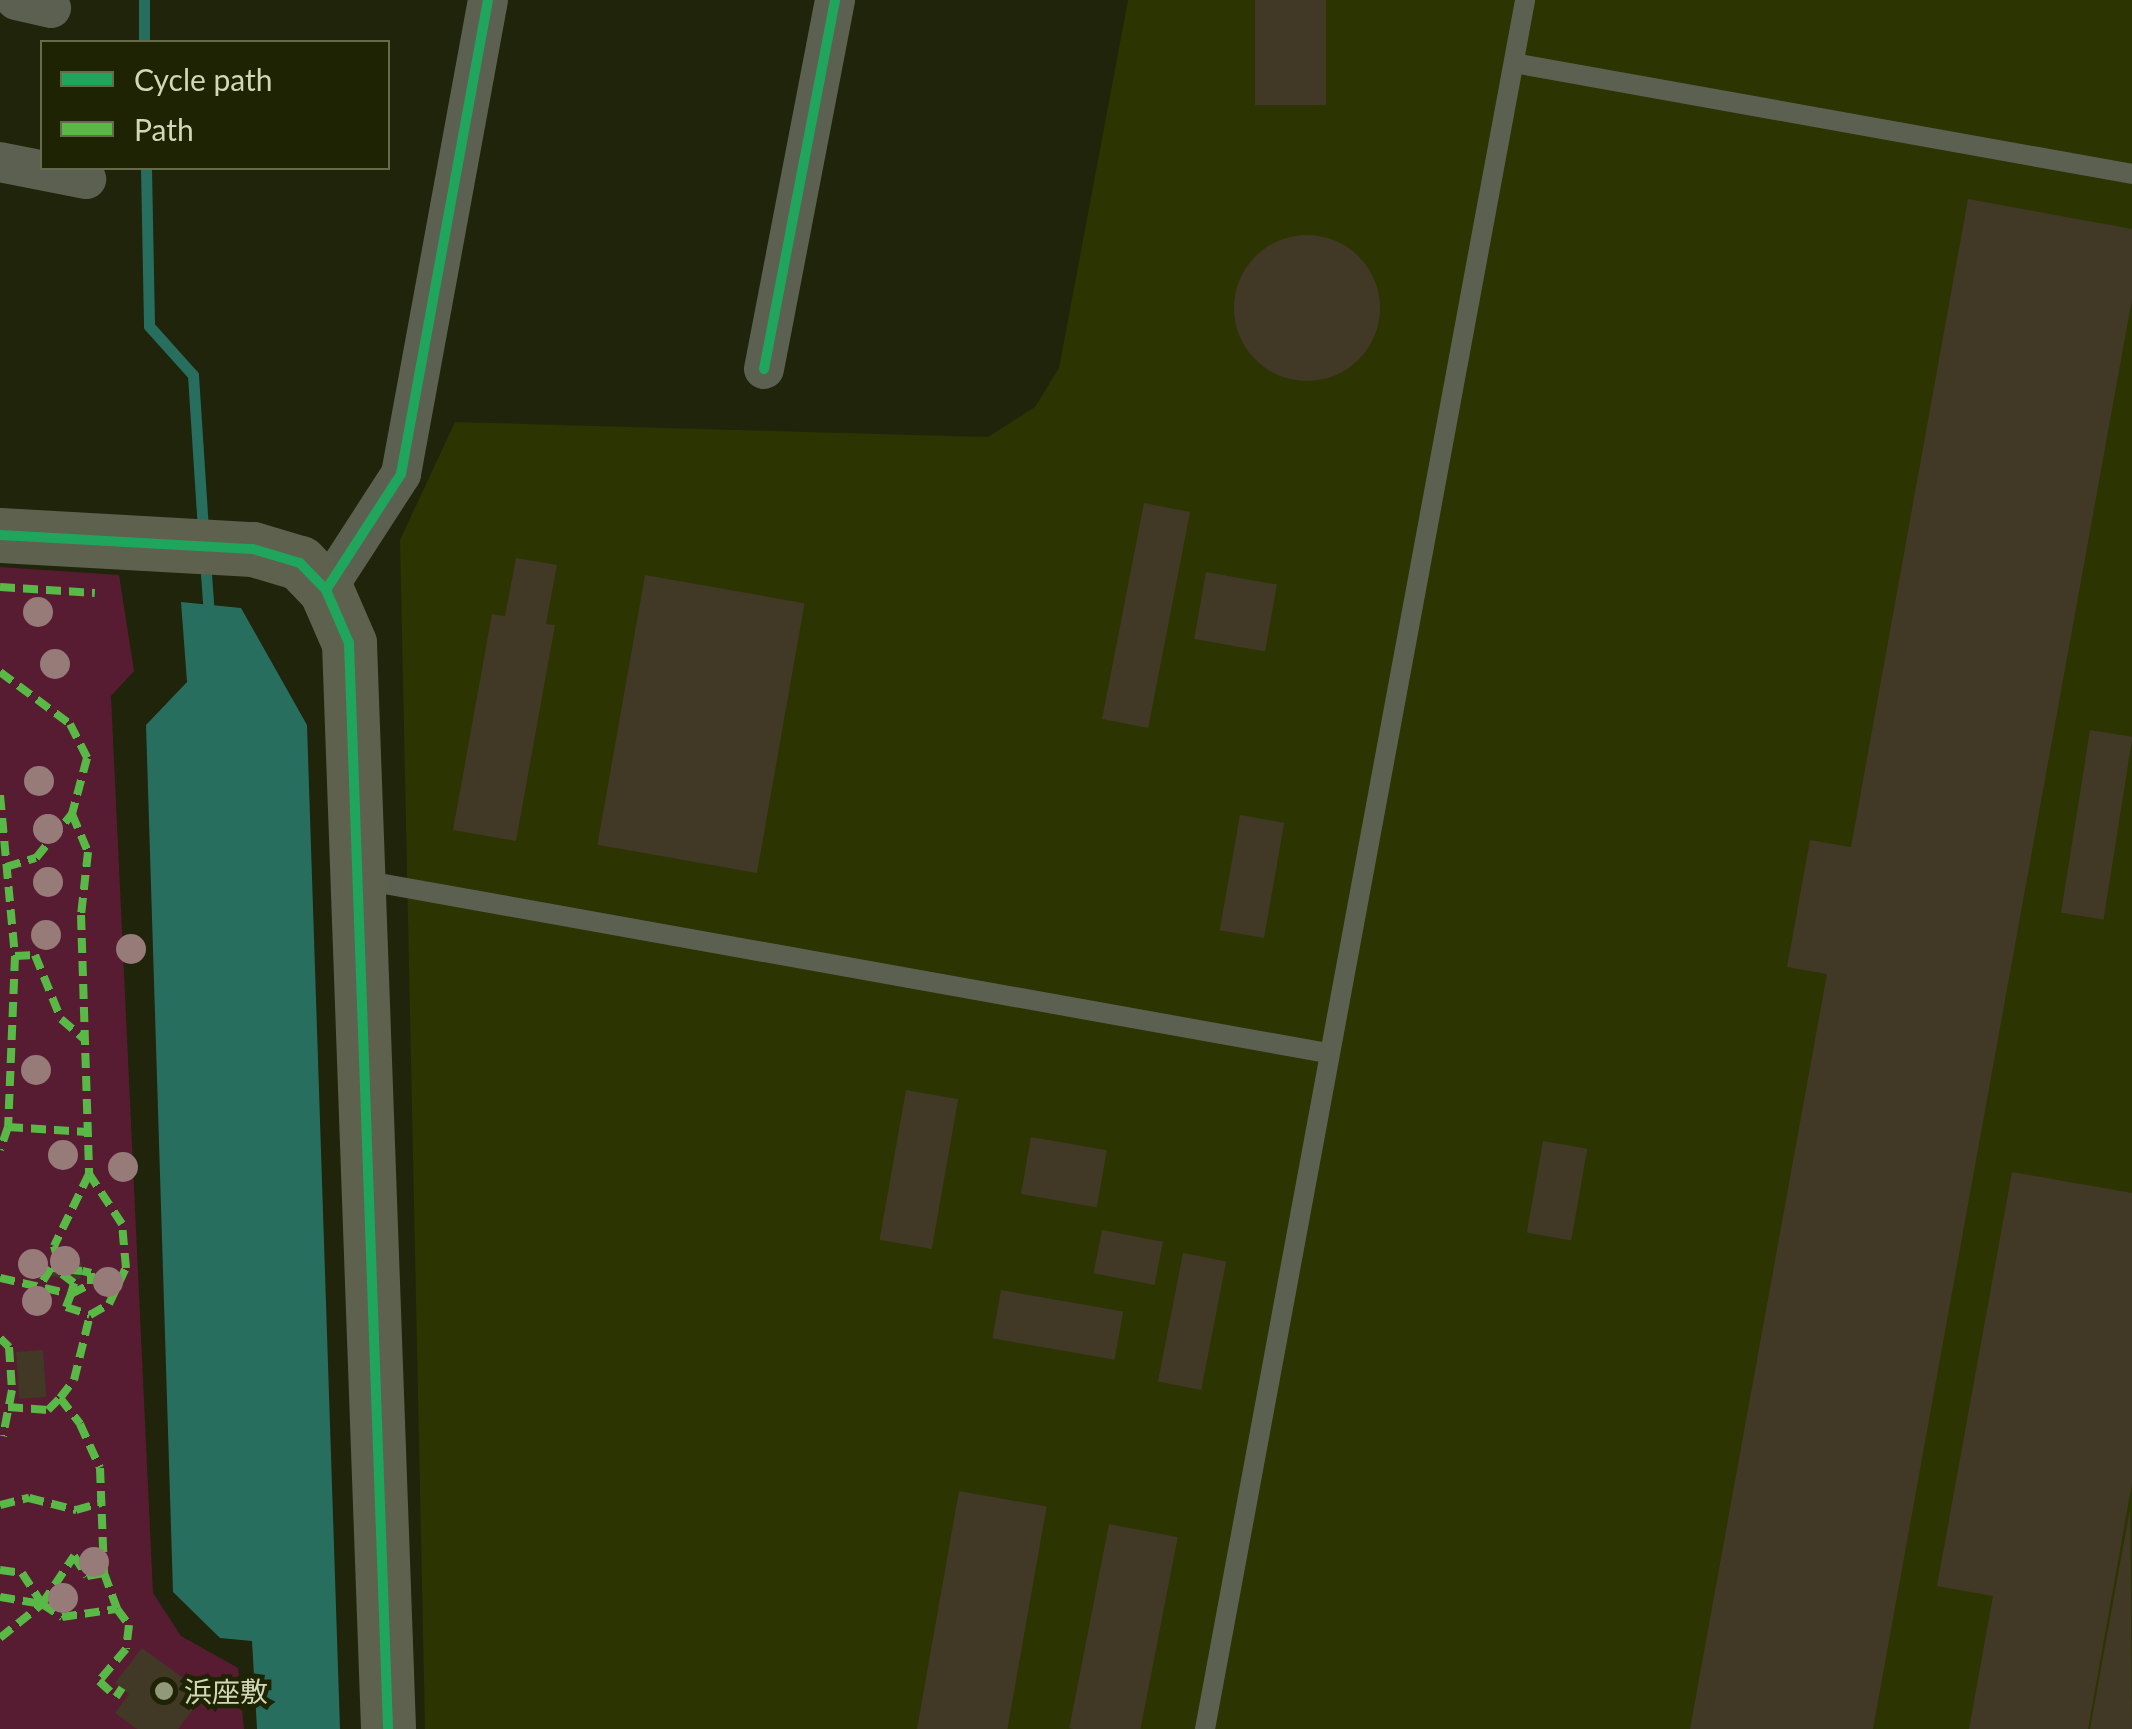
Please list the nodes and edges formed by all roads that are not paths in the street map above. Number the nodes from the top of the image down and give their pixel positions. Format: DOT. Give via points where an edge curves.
graph roads {
  1 [pos="488,0"];
  2 [pos="835,0"];
  3 [pos="1525,0"];
  4 [pos="1514,62"];
  5 [pos="0,162"];
  6 [pos="40,169"];
  7 [pos="43,170"];
  8 [pos="2132,174"];
  9 [pos="86,178"];
  10 [pos="764,369"];
  11 [pos="0,534"];
  12 [pos="326,590"];
  13 [pos="360,879"];
  14 [pos="1328,1053"];
  15 [pos="388,1729"];
  16 [pos="1204,1729"];
  1 -- 12 [label="street" via="401,474"];
  2 -- 10 [label="street"];
  3 -- 4 [label="lane"];
  4 -- 8 [label="lane"];
  4 -- 14 [label="lane"];
  5 -- 6 [label="street"];
  7 -- 9 [label="street"];
  11 -- 12 [label="street" via="253,549 300,563"];
  12 -- 13 [label="street" via="350,643"];
  13 -- 14 [label="lane"];
  13 -- 15 [label="street"];
  14 -- 16 [label="lane"];
}
